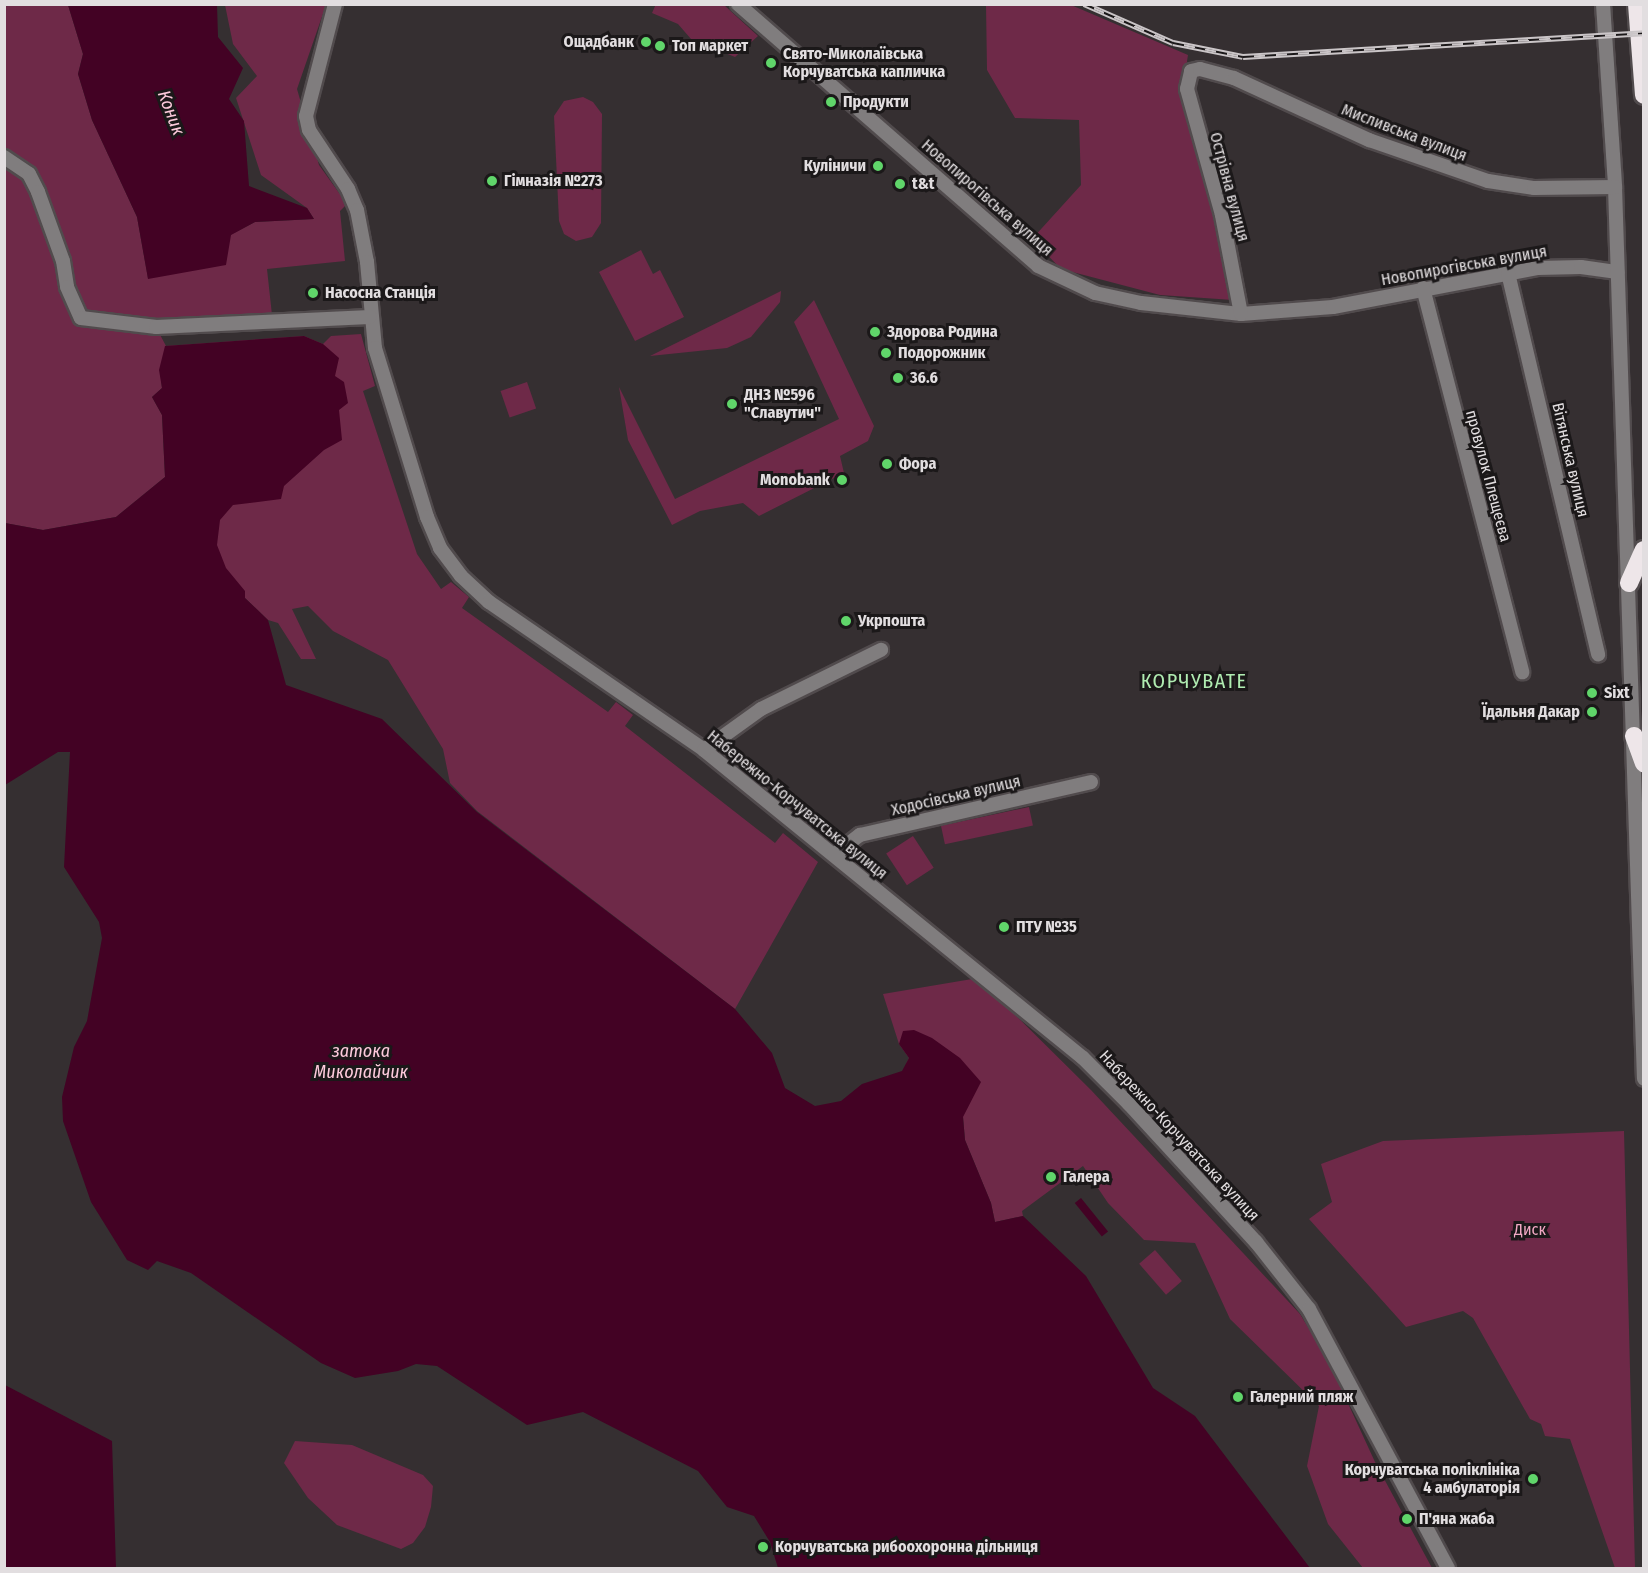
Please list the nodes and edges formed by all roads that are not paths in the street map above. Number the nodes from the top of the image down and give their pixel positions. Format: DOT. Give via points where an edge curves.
graph roads {
  1 [pos="335,4"];
  2 [pos="738,4"];
  3 [pos="1603,4"];
  4 [pos="1637,4"];
  5 [pos="1191,71"];
  6 [pos="1644,95"];
  7 [pos="4,157"];
  8 [pos="1615,187"];
  9 [pos="1618,272"];
  10 [pos="1508,273"];
  11 [pos="1423,288"];
  12 [pos="1241,314"];
  13 [pos="370,317"];
  14 [pos="1644,550"];
  15 [pos="1629,584"];
  16 [pos="881,650"];
  17 [pos="1598,655"];
  18 [pos="1522,672"];
  19 [pos="1634,736"];
  20 [pos="704,750"];
  21 [pos="1644,763"];
  22 [pos="1091,782"];
  23 [pos="834,855"];
  24 [pos="1644,1079"];
  25 [pos="1448,1569"];
  1 -- 13 [label="street, Набережно-Корчуватська вулиця" via="306,116 309,130 348,189 357,210 367,262"];
  2 -- 12 [label="street, Новопирогівська вулиця" via="1038,266 1095,293 1141,303"];
  3 -- 8 [label="street"];
  4 -- 6 [label="highway"];
  5 -- 8 [label="street, Мисливська вулиця" via="1200,69 1234,78 1369,140 1488,181 1533,188"];
  5 -- 12 [label="street, Острівна вулиця" via="1187,89 1222,215"];
  7 -- 13 [label="street" via="29,174 38,192 58,246 67,287 81,318 156,327"];
  8 -- 9 [label="street"];
  9 -- 10 [label="street, Новопирогівська вулиця" via="1559,266"];
  9 -- 15 [label="street"];
  10 -- 11 [label="street, Новопирогівська вулиця"];
  10 -- 17 [label="street, Вітянська вулиця"];
  11 -- 12 [label="street, Новопирогівська вулиця" via="1333,307"];
  11 -- 18 [label="street, провулок Плещеєва"];
  13 -- 20 [label="street, Набережно-Корчуватська вулиця" via="375,348 427,517 440,548 461,576 489,602"];
  14 -- 15 [label="highway"];
  15 -- 19 [label="street"];
  16 -- 20 [label="street" via="760,709"];
  19 -- 21 [label="highway"];
  19 -- 24 [label="street"];
  20 -- 23 [label="street, Набережно-Корчуватська вулиця"];
  22 -- 23 [label="street, Ходосівська вулиця" via="860,835"];
  23 -- 25 [label="street, Набережно-Корчуватська вулиця" via="1083,1058 1256,1242 1325,1335"];
}
